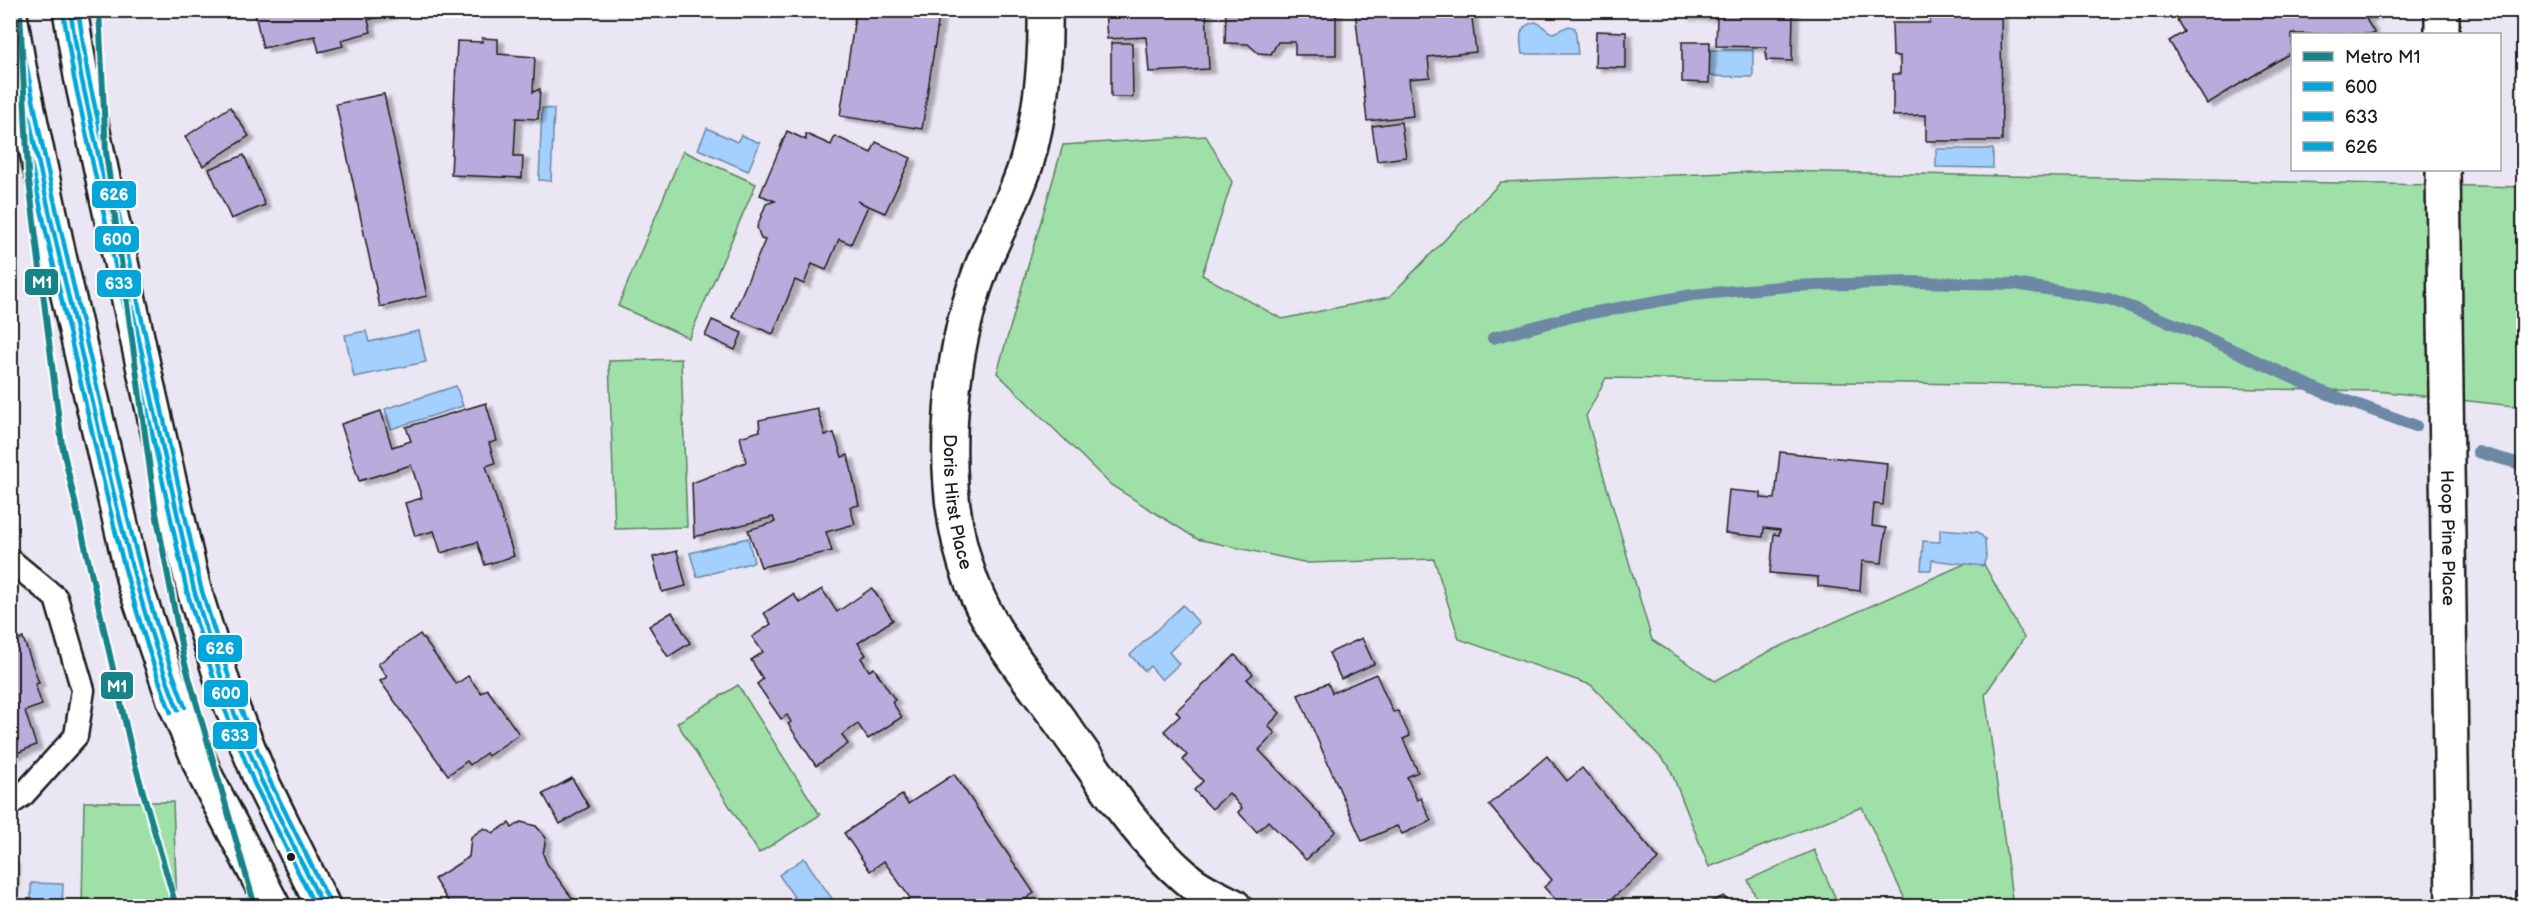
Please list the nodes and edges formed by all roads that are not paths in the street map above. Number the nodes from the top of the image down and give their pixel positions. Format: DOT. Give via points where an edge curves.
graph roads {
  1 [pos="70,10"];
  2 [pos="1045,10"];
  3 [pos="2442,10"];
  4 [pos="10,15"];
  5 [pos="2442,33"];
  6 [pos="2444,171"];
  7 [pos="10,560"];
  8 [pos="10,804"];
  9 [pos="273,906"];
  10 [pos="323,906"];
  11 [pos="1234,906"];
  12 [pos="2453,906"];
  1 -- 10 [label="main road" via="81,76 194,590 225,690 261,780"];
  2 -- 11 [label="main road, Doris Hirst Place" via="1046,52 1034,132 1026,163 980,271 952,396 950,461 954,523 972,584 1003,642 1144,836 1188,880"];
  3 -- 5 [label="main road"];
  4 -- 9 [label="main road" via="62,268 134,582 174,700 206,777"];
  6 -- 12 [label="main road, Hoop Pine Place"];
  7 -- 8 [label="lane" via="56,598 83,690 76,736 23,795"];
}
